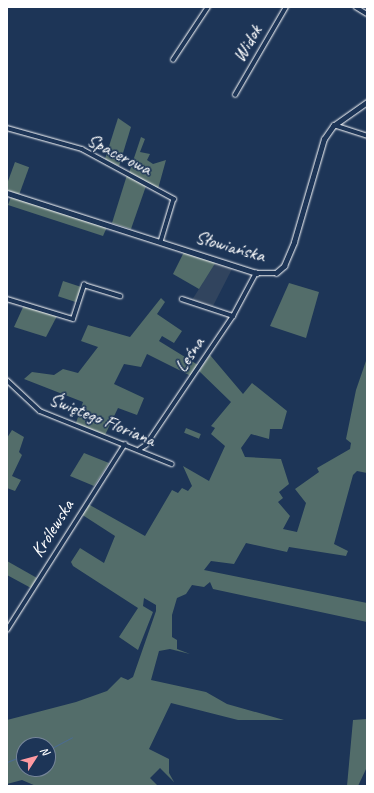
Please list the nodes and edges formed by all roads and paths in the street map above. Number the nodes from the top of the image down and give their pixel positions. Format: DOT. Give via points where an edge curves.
graph roads {
  1 [pos="208,7"];
  2 [pos="286,7"];
  3 [pos="356,7"];
  4 [pos="367,14"];
  5 [pos="174,60"];
  6 [pos="235,95"];
  7 [pos="367,102"];
  8 [pos="334,125"];
  9 [pos="7,128"];
  10 [pos="367,136"];
  11 [pos="7,193"];
  12 [pos="161,242"];
  13 [pos="256,273"];
  14 [pos="120,296"];
  15 [pos="7,299"];
  16 [pos="182,299"];
  17 [pos="233,316"];
  18 [pos="7,380"];
  19 [pos="125,444"];
  20 [pos="140,449"];
  21 [pos="172,464"];
  22 [pos="7,630"];
  1 -- 5 [label="street"];
  2 -- 6 [label="street, Widok"];
  3 -- 4 [label="street"];
  7 -- 8 [label="street, Słowiańska"];
  8 -- 10 [label="street"];
  8 -- 13 [label="street, Słowiańska" via="324,139 287,261 276,273"];
  9 -- 12 [label="street, Spacerowa" via="82,149 174,199"];
  11 -- 12 [label="street, Słowiańska"];
  12 -- 13 [label="street, Słowiańska"];
  13 -- 17 [label="street, Leśna"];
  14 -- 15 [label="street" via="84,285 73,320"];
  16 -- 17 [label="street"];
  17 -- 20 [label="street, Leśna" via="146,445"];
  18 -- 19 [label="street, Świętego Floriana" via="40,412"];
  19 -- 20 [label="street, Świętego Floriana"];
  19 -- 22 [label="street, Królewska"];
  20 -- 21 [label="street, Świętego Floriana"];
}
